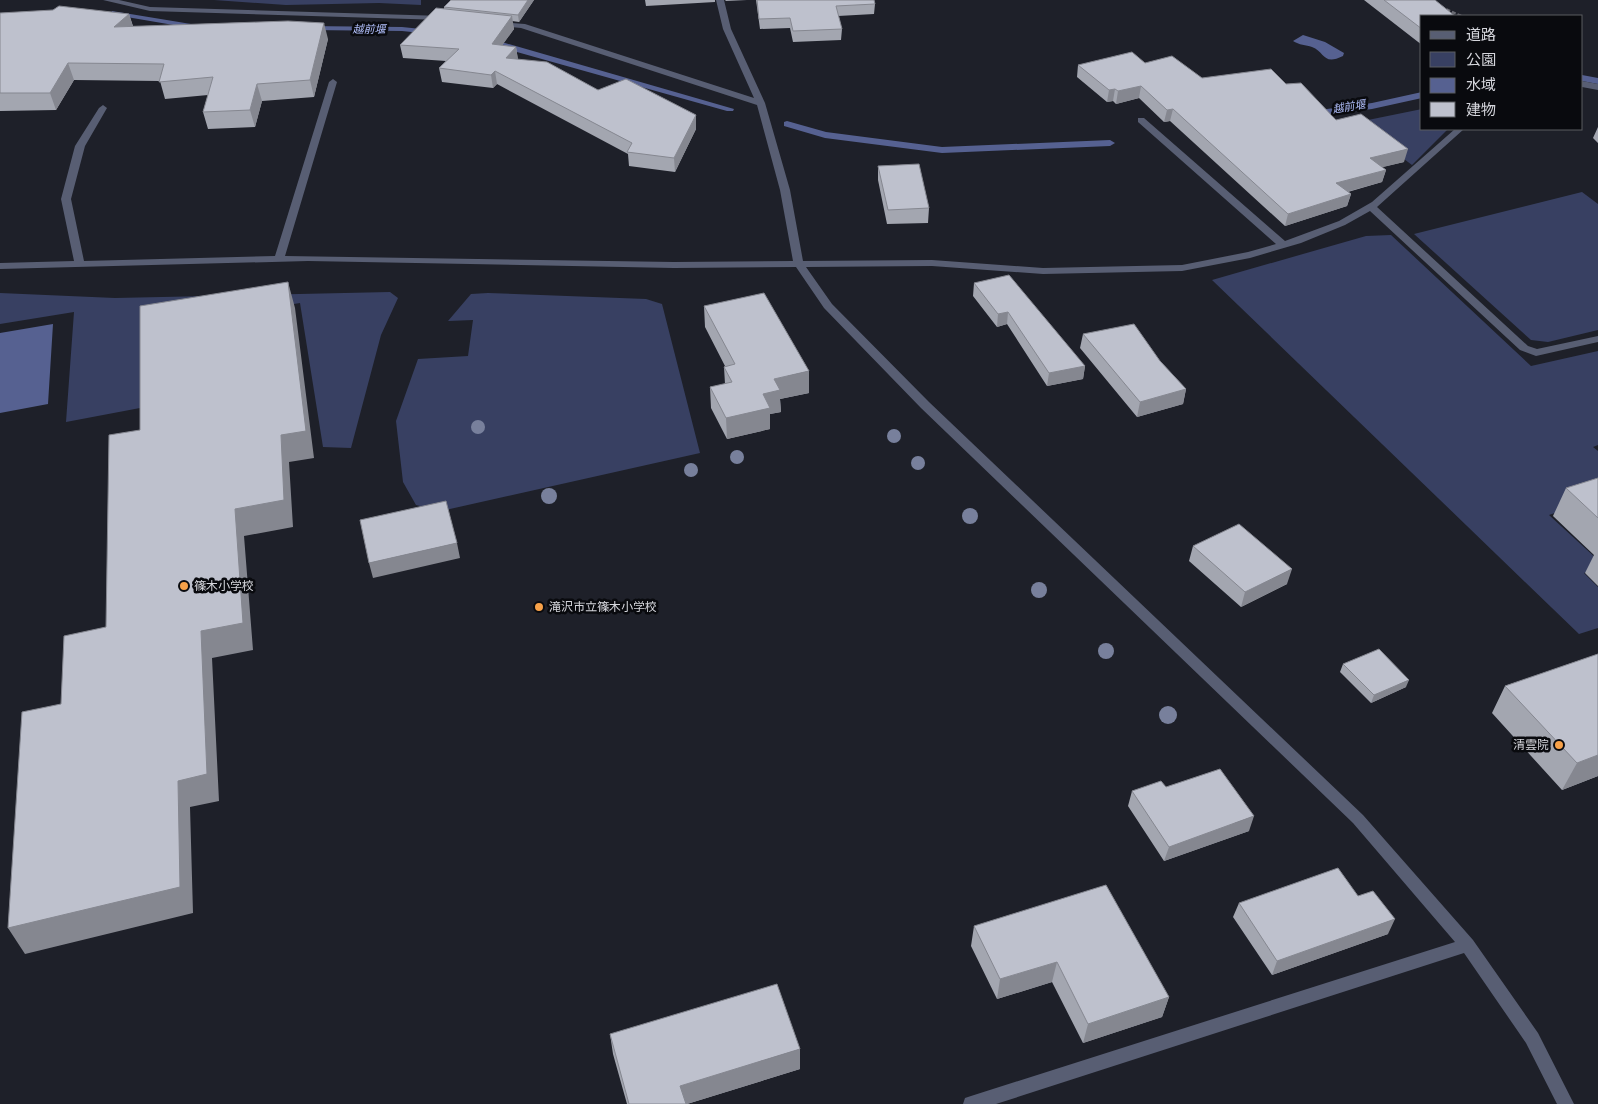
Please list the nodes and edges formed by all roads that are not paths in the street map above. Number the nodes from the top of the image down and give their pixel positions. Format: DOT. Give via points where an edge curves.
graph roads {
  1 [pos="108,0"];
  2 [pos="720,0"];
  3 [pos="454,19"];
  4 [pos="493,23"];
  5 [pos="332,82"];
  6 [pos="1583,84"];
  7 [pos="1598,87"];
  8 [pos="761,103"];
  9 [pos="103,108"];
  10 [pos="1141,120"];
  11 [pos="1459,130"];
  12 [pos="1372,206"];
  13 [pos="1283,245"];
  14 [pos="279,259"];
  15 [pos="798,263"];
  16 [pos="80,264"];
  17 [pos="0,266"];
  18 [pos="1598,339"];
  19 [pos="1466,945"];
  20 [pos="971,1104"];
  21 [pos="1566,1104"];
  1 -- 3 [label="street" via="150,9"];
  2 -- 8 [label="street" via="728,29"];
  4 -- 8 [label="street" via="522,26"];
  5 -- 14 [label="street"];
  6 -- 7 [label="street"];
  8 -- 15 [label="street" via="784,190"];
  9 -- 16 [label="street" via="80,146 66,199"];
  10 -- 13 [label="street"];
  11 -- 12 [label="street"];
  12 -- 13 [label="street" via="1342,223"];
  12 -- 18 [label="street" via="1524,348 1536,353"];
  13 -- 15 [label="street" via="1182,268 1043,271 932,263"];
  14 -- 15 [label="street" via="674,265"];
  14 -- 16 [label="street"];
  15 -- 19 [label="street" via="828,306 925,405 1358,819"];
  16 -- 17 [label="street"];
  19 -- 20 [label="street"];
  19 -- 21 [label="street" via="1532,1038"];
}
